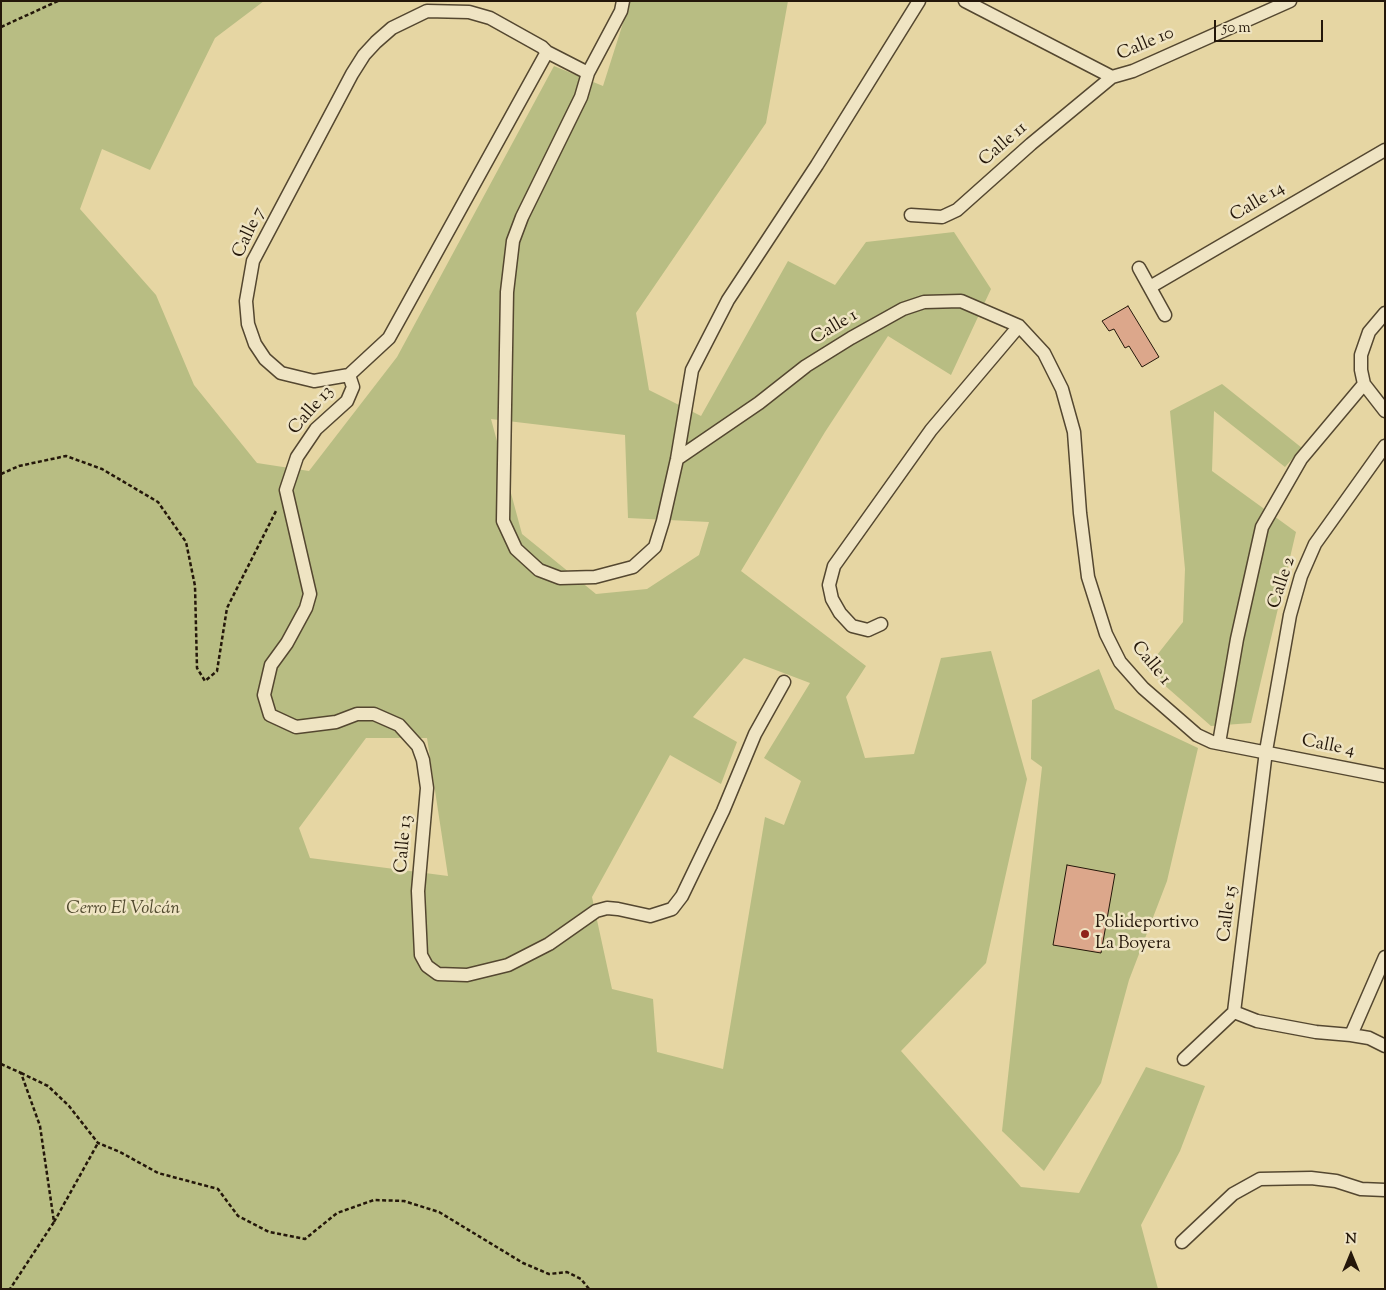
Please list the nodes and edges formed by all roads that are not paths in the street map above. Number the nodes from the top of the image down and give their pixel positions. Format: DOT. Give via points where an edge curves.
graph roads {
  1 [pos="623,1"];
  2 [pos="919,1"];
  3 [pos="965,1"];
  4 [pos="1290,1"];
  5 [pos="547,52"];
  6 [pos="588,73"];
  7 [pos="1112,78"];
  8 [pos="1385,150"];
  9 [pos="911,215"];
  10 [pos="1139,268"];
  11 [pos="1150,287"];
  12 [pos="1385,314"];
  13 [pos="1165,315"];
  14 [pos="1020,326"];
  15 [pos="349,375"];
  16 [pos="1364,384"];
  17 [pos="1385,411"];
  18 [pos="1385,446"];
  19 [pos="678,459"];
  20 [pos="881,624"];
  21 [pos="784,682"];
  22 [pos="1219,743"];
  23 [pos="1266,751"];
  24 [pos="1385,776"];
  25 [pos="1385,957"];
  26 [pos="1234,1012"];
  27 [pos="1351,1034"];
  28 [pos="1385,1046"];
  29 [pos="1184,1059"];
  30 [pos="1385,1190"];
  31 [pos="1182,1242"];
  1 -- 6 [label="street" via="621,11"];
  2 -- 19 [label="street" via="728,300 692,370"];
  3 -- 7 [label="street, Calle 10"];
  4 -- 7 [label="street, Calle 10"];
  5 -- 6 [label="street, Calle 7"];
  5 -- 15 [label="street" via="389,338"];
  5 -- 15 [label="street, Calle 7" via="490,18 469,12 427,11 392,28 364,55 352,74 253,261 246,300 248,324 255,344 265,359 281,373 314,381"];
  6 -- 19 [label="street" via="513,241 507,292 503,521 516,549 540,570 560,578 595,577 633,567 655,547"];
  7 -- 9 [label="street, Calle 11" via="957,210 942,217"];
  8 -- 11 [label="street, Calle 14"];
  10 -- 11 [label="street"];
  11 -- 13 [label="street"];
  12 -- 16 [label="street" via="1368,332 1361,355"];
  14 -- 19 [label="street, Calle 1" via="961,300 924,302 903,309 806,366"];
  14 -- 20 [label="street" via="931,430 834,566 829,585 840,613 852,626 868,630"];
  14 -- 22 [label="street, Calle 1" via="1044,352 1064,397 1074,432 1088,577 1106,634 1120,662 1143,688 1197,735"];
  15 -- 21 [label="street, Calle 13" via="353,387 347,401 312,436 297,457 286,490 310,594 287,643 271,665 264,695 270,715 296,727 336,722 357,714 374,714 399,725 418,746 427,788 418,890 421,955 427,966 438,974 467,975 508,965 550,944 596,911 607,908 650,916 672,909 682,896 755,734"];
  16 -- 17 [label="street"];
  16 -- 22 [label="street" via="1301,459 1262,527"];
  18 -- 23 [label="street, Calle 2" via="1315,544 1301,576 1290,615"];
  22 -- 23 [label="street, Calle 1"];
  23 -- 24 [label="street, Calle 4"];
  23 -- 26 [label="street, Calle 15"];
  25 -- 27 [label="street"];
  26 -- 27 [label="street" via="1257,1021 1316,1032"];
  26 -- 29 [label="street"];
  27 -- 28 [label="street"];
  30 -- 31 [label="street" via="1361,1189 1311,1178 1260,1179 1233,1194"];
}
